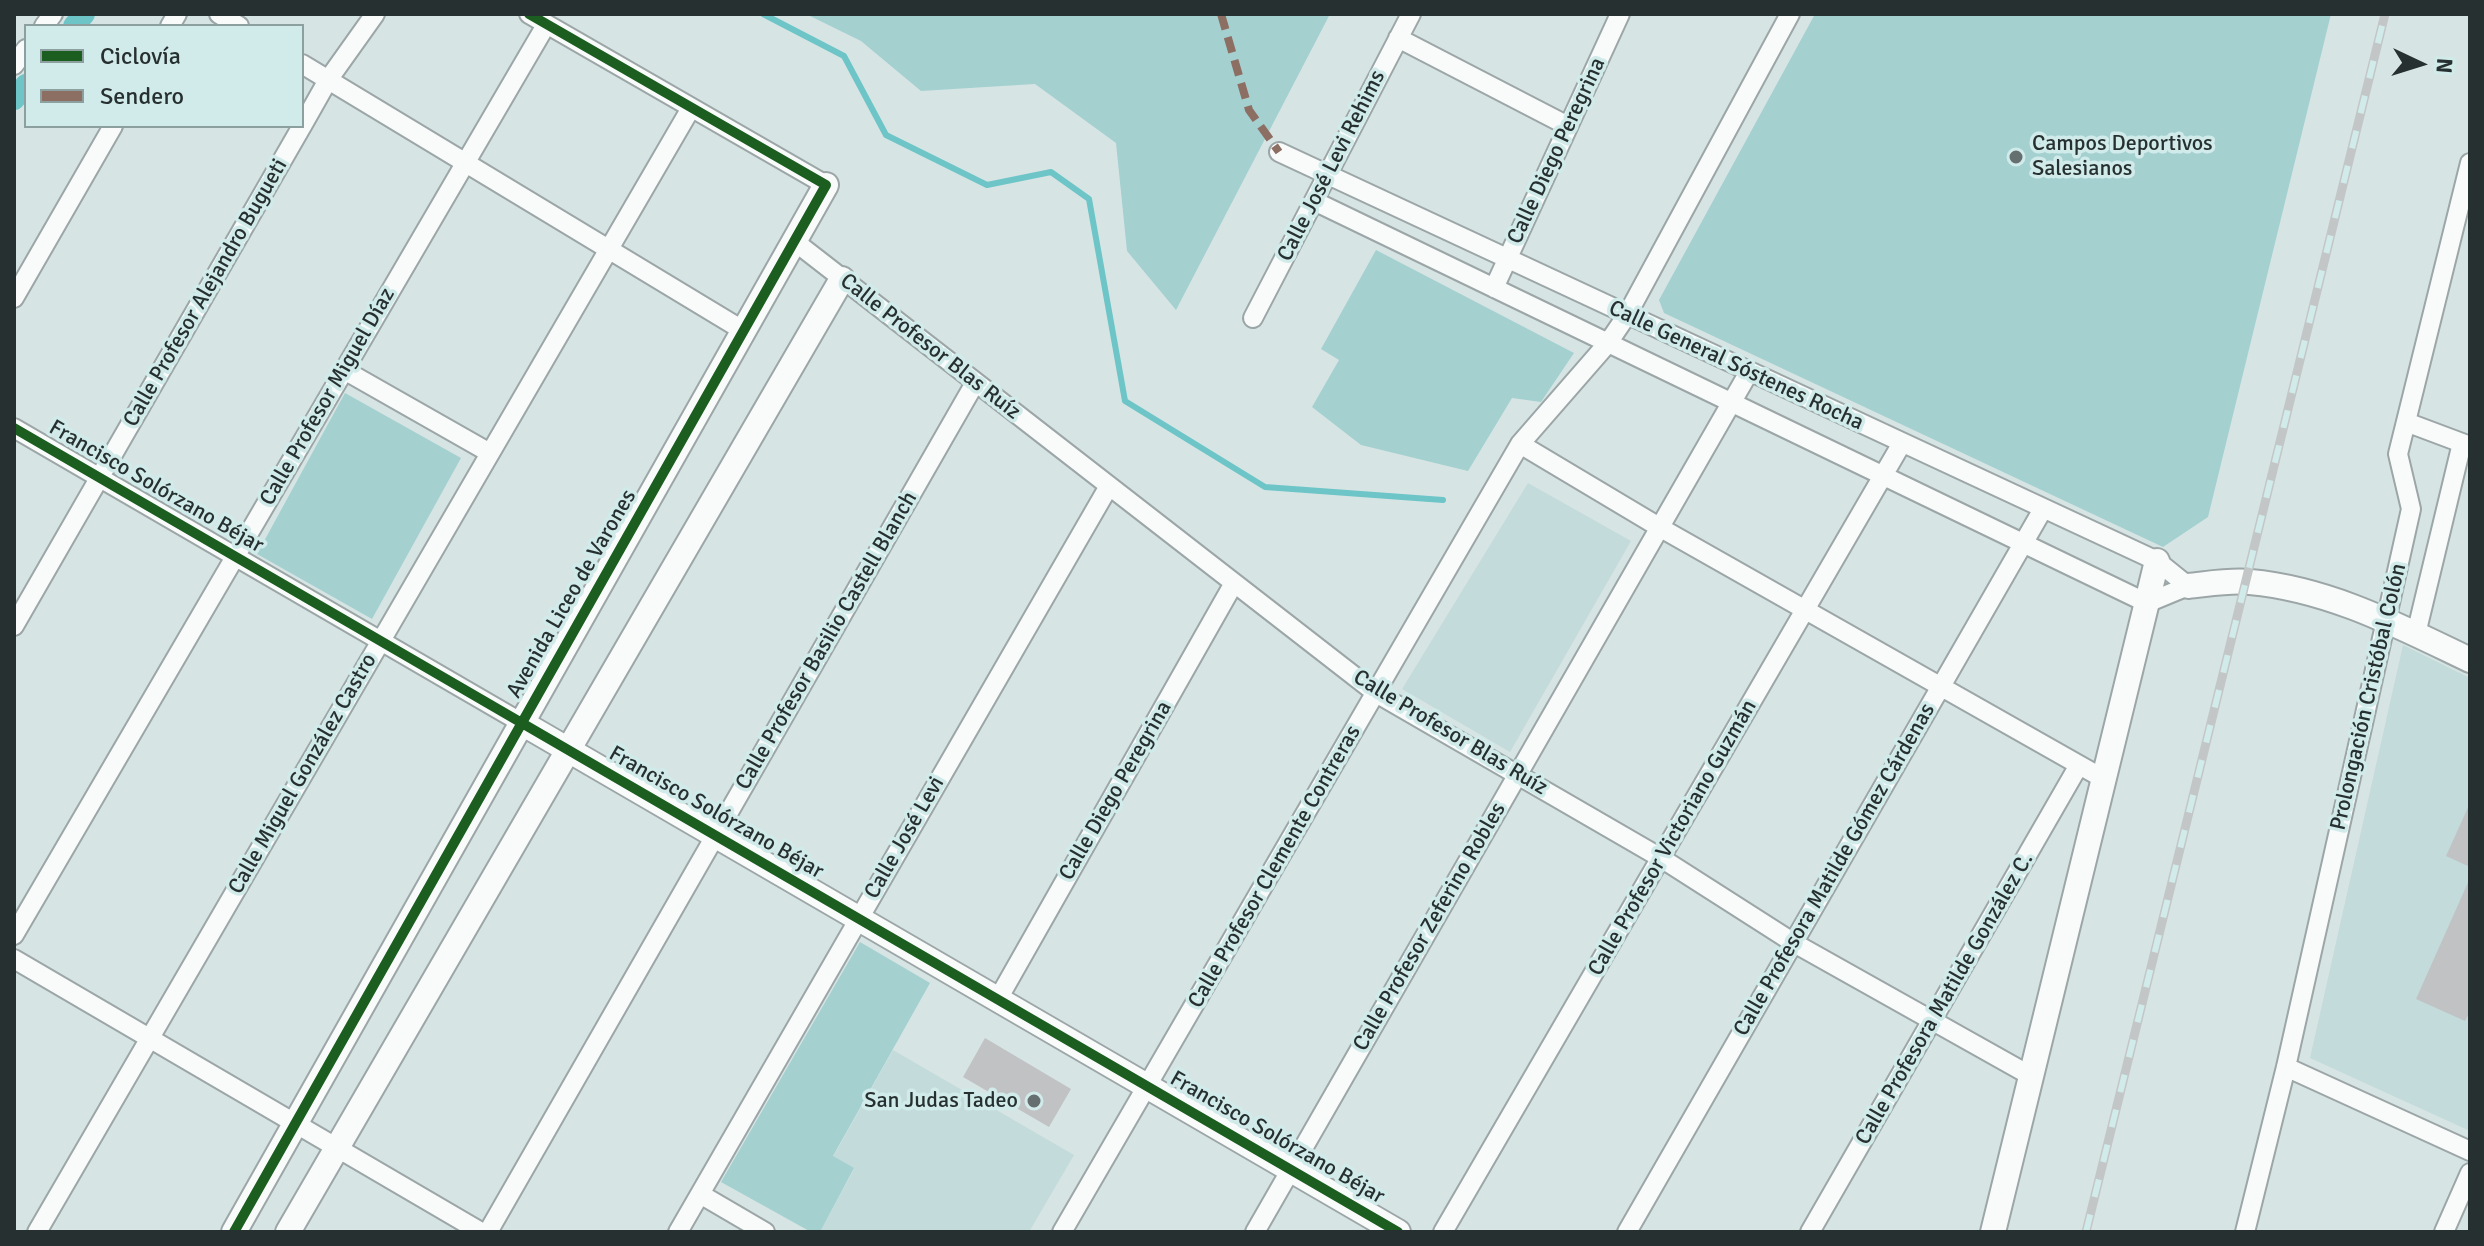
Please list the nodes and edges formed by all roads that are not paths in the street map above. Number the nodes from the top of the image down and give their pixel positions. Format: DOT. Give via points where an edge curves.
graph roads {
  1 [pos="375,14"];
  2 [pos="529,14"];
  3 [pos="1411,14"];
  4 [pos="1620,14"];
  5 [pos="1790,14"];
  6 [pos="546,25"];
  7 [pos="1398,38"];
  8 [pos="304,65"];
  9 [pos="328,80"];
  10 [pos="691,108"];
  11 [pos="304,122"];
  12 [pos="1568,126"];
  13 [pos="112,128"];
  14 [pos="301,128"];
  15 [pos="1279,152"];
  16 [pos="466,163"];
  17 [pos="2470,163"];
  18 [pos="1327,176"];
  19 [pos="826,185"];
  20 [pos="1314,201"];
  21 [pos="794,241"];
  22 [pos="609,249"];
  23 [pos="1507,259"];
  24 [pos="842,279"];
  25 [pos="1494,288"];
  26 [pos="14,298"];
  27 [pos="1627,315"];
  28 [pos="1253,318"];
  29 [pos="744,331"];
  30 [pos="1608,343"];
  31 [pos="344,370"];
  32 [pos="1749,372"];
  33 [pos="975,383"];
  34 [pos="1730,402"];
  35 [pos="2406,422"];
  36 [pos="14,428"];
  37 [pos="1902,443"];
  38 [pos="1520,444"];
  39 [pos="2466,444"];
  40 [pos="490,453"];
  41 [pos="1883,476"];
  42 [pos="100,478"];
  43 [pos="1109,486"];
  44 [pos="2043,509"];
  45 [pos="1659,527"];
  46 [pos="2023,544"];
  47 [pos="235,556"];
  48 [pos="2157,561"];
  49 [pos="1234,583"];
  50 [pos="2188,586"];
  51 [pos="2147,603"];
  52 [pos="1805,610"];
  53 [pos="2386,619"];
  54 [pos="14,626"];
  55 [pos="2416,634"];
  56 [pos="381,641"];
  57 [pos="2470,660"];
  58 [pos="1940,688"];
  59 [pos="1376,693"];
  60 [pos="522,723"];
  61 [pos="568,750"];
  62 [pos="2079,765"];
  63 [pos="1517,774"];
  64 [pos="2104,779"];
  65 [pos="716,836"];
  66 [pos="1661,858"];
  67 [pos="859,919"];
  68 [pos="14,935"];
  69 [pos="1794,943"];
  70 [pos="14,959"];
  71 [pos="998,999"];
  72 [pos="1932,1021"];
  73 [pos="149,1038"];
  74 [pos="2286,1067"];
  75 [pos="2031,1076"];
  76 [pos="1147,1086"];
  77 [pos="296,1124"];
  78 [pos="337,1148"];
  79 [pos="2470,1151"];
  80 [pos="1291,1169"];
  81 [pos="2470,1173"];
  82 [pos="700,1194"];
  83 [pos="37,1232"];
  84 [pos="234,1232"];
  85 [pos="288,1232"];
  86 [pos="481,1232"];
  87 [pos="488,1232"];
  88 [pos="678,1232"];
  89 [pos="765,1232"];
  90 [pos="1062,1232"];
  91 [pos="1255,1232"];
  92 [pos="1398,1232"];
  93 [pos="1443,1232"];
  94 [pos="1627,1232"];
  95 [pos="1810,1232"];
  96 [pos="1993,1232"];
  97 [pos="2245,1232"];
  98 [pos="2444,1232"];
  1 -- 9 [label="street, Calle Profesor Alejandro Bugueti"];
  2 -- 6 [label="street"];
  3 -- 7 [label="street, Calle José Levi Rehims"];
  4 -- 12 [label="street, Calle Diego Peregrina"];
  5 -- 27 [label="street, Calle Profesor Clemente Contreras"];
  6 -- 10 [label="street"];
  6 -- 16 [label="street, Calle Profesor Miguel Díaz"];
  7 -- 12 [label="street"];
  7 -- 18 [label="street, Calle José Levi Rehims"];
  8 -- 9 [label="street"];
  9 -- 11 [label="street, Calle Profesor Alejandro Bugueti"];
  9 -- 16 [label="street"];
  10 -- 19 [label="street"];
  10 -- 22 [label="street, Calle Miguel González Castro"];
  12 -- 23 [label="street, Calle Diego Peregrina"];
  13 -- 26 [label="street"];
  14 -- 42 [label="street, Calle Profesor Alejandro Bugueti"];
  15 -- 18 [label="street, Calle General Sóstenes Rocha"];
  16 -- 22 [label="street"];
  16 -- 31 [label="street, Calle Profesor Miguel Díaz"];
  17 -- 35 [label="street, Prolongación Cristóbal Colón"];
  18 -- 20 [label="street, Calle José Levi Rehims"];
  18 -- 23 [label="street, Calle General Sóstenes Rocha"];
  19 -- 21 [label="street, Avenida Liceo de Varones"];
  20 -- 25 [label="street, Calle General Sóstenes Rocha"];
  20 -- 28 [label="street, Calle José Levi Rehims"];
  21 -- 24 [label="street, Calle Profesor Blas Ruíz"];
  21 -- 29 [label="street, Avenida Liceo de Varones"];
  22 -- 29 [label="street"];
  22 -- 40 [label="street, Calle Miguel González Castro"];
  23 -- 25 [label="street, Calle Diego Peregrina"];
  23 -- 27 [label="street, Calle General Sóstenes Rocha"];
  24 -- 33 [label="street, Calle Profesor Blas Ruíz"];
  24 -- 61 [label="street"];
  25 -- 30 [label="street, Calle General Sóstenes Rocha"];
  27 -- 30 [label="street, Calle Profesor Clemente Contreras"];
  27 -- 32 [label="street, Calle General Sóstenes Rocha"];
  29 -- 60 [label="street, Avenida Liceo de Varones"];
  30 -- 34 [label="street, Calle General Sóstenes Rocha"];
  30 -- 38 [label="street, Calle Profesor Clemente Contreras"];
  31 -- 40 [label="street"];
  31 -- 47 [label="street, Calle Profesor Miguel Díaz"];
  32 -- 34 [label="street, Calle Profesor Zeferino Robles"];
  32 -- 37 [label="street, Calle General Sóstenes Rocha"];
  33 -- 43 [label="street, Calle Profesor Blas Ruíz"];
  33 -- 65 [label="street, Calle Profesor Basilio Castell Blanch"];
  34 -- 41 [label="street, Calle General Sóstenes Rocha"];
  34 -- 45 [label="street, Calle Profesor Zeferino Robles"];
  35 -- 39 [label="street"];
  35 -- 53 [label="street, Prolongación Cristóbal Colón" via="2398,454 2411,509"];
  36 -- 42 [label="street, Francisco Solórzano Béjar"];
  37 -- 41 [label="street, Calle Profesor Victoriano Guzmán"];
  37 -- 44 [label="street, Calle General Sóstenes Rocha"];
  38 -- 45 [label="street"];
  38 -- 59 [label="street, Calle Profesor Clemente Contreras"];
  39 -- 55 [label="street"];
  40 -- 56 [label="street, Calle Miguel González Castro"];
  41 -- 46 [label="street, Calle General Sóstenes Rocha"];
  41 -- 52 [label="street, Calle Profesor Victoriano Guzmán"];
  42 -- 47 [label="street, Francisco Solórzano Béjar"];
  42 -- 54 [label="street, Calle Profesor Alejandro Bugueti"];
  43 -- 49 [label="street, Calle Profesor Blas Ruíz"];
  43 -- 67 [label="street, Calle José Levi"];
  44 -- 46 [label="street, Calle Profesora Matilde Gómez Cárdenas"];
  44 -- 48 [label="street, Calle General Sóstenes Rocha"];
  45 -- 52 [label="street"];
  45 -- 63 [label="street, Calle Profesor Zeferino Robles"];
  46 -- 51 [label="street, Calle General Sóstenes Rocha"];
  46 -- 58 [label="street, Calle Profesora Matilde Gómez Cárdenas"];
  47 -- 56 [label="street, Francisco Solórzano Béjar"];
  47 -- 68 [label="street, Calle Profesor Miguel Díaz"];
  48 -- 50 [label="street, Calle General Sóstenes Rocha"];
  48 -- 51 [label="street"];
  49 -- 59 [label="street, Calle Profesor Blas Ruíz"];
  49 -- 71 [label="street, Calle Diego Peregrina"];
  50 -- 51 [label="street"];
  50 -- 53 [label="street" via="2246,582 2300,589"];
  51 -- 64 [label="street"];
  52 -- 58 [label="street"];
  52 -- 66 [label="street, Calle Profesor Victoriano Guzmán"];
  53 -- 55 [label="street"];
  53 -- 74 [label="street, Prolongación Cristóbal Colón"];
  55 -- 57 [label="street"];
  56 -- 60 [label="street, Francisco Solórzano Béjar"];
  56 -- 73 [label="street, Calle Miguel González Castro"];
  58 -- 62 [label="street"];
  58 -- 69 [label="street, Calle Profesora Matilde Gómez Cárdenas"];
  59 -- 63 [label="street, Calle Profesor Blas Ruíz"];
  59 -- 76 [label="street, Calle Profesor Clemente Contreras"];
  60 -- 61 [label="street, Francisco Solórzano Béjar"];
  60 -- 77 [label="street, Avenida Liceo de Varones"];
  61 -- 65 [label="street, Francisco Solórzano Béjar"];
  61 -- 78 [label="street"];
  62 -- 64 [label="street"];
  62 -- 72 [label="street, Calle Profesora Matilde González C."];
  63 -- 66 [label="street, Calle Profesor Blas Ruíz"];
  63 -- 80 [label="street, Calle Profesor Zeferino Robles"];
  64 -- 75 [label="street"];
  65 -- 67 [label="street, Francisco Solórzano Béjar"];
  65 -- 87 [label="street, Calle Profesor Basilio Castell Blanch"];
  66 -- 69 [label="street, Calle Profesor Blas Ruíz"];
  66 -- 93 [label="street, Calle Profesor Victoriano Guzmán"];
  67 -- 71 [label="street, Francisco Solórzano Béjar"];
  67 -- 82 [label="street, Calle José Levi"];
  69 -- 72 [label="street, Calle Profesor Blas Ruíz"];
  69 -- 94 [label="street, Calle Profesora Matilde Gómez Cárdenas"];
  70 -- 73 [label="street"];
  71 -- 76 [label="street, Francisco Solórzano Béjar"];
  72 -- 75 [label="street, Calle Profesor Blas Ruíz"];
  72 -- 95 [label="street, Calle Profesora Matilde González C."];
  73 -- 77 [label="street"];
  73 -- 83 [label="street, Calle Miguel González Castro"];
  74 -- 79 [label="street"];
  74 -- 97 [label="street, Prolongación Cristóbal Colón"];
  75 -- 96 [label="street"];
  76 -- 80 [label="street, Francisco Solórzano Béjar"];
  76 -- 90 [label="street, Calle Profesor Clemente Contreras"];
  77 -- 78 [label="street"];
  77 -- 84 [label="street, Avenida Liceo de Varones"];
  78 -- 85 [label="street"];
  78 -- 86 [label="street"];
  80 -- 91 [label="street, Calle Profesor Zeferino Robles"];
  80 -- 92 [label="street, Francisco Solórzano Béjar"];
  81 -- 98 [label="street"];
  82 -- 88 [label="street, Calle José Levi"];
  82 -- 89 [label="street"];
}
